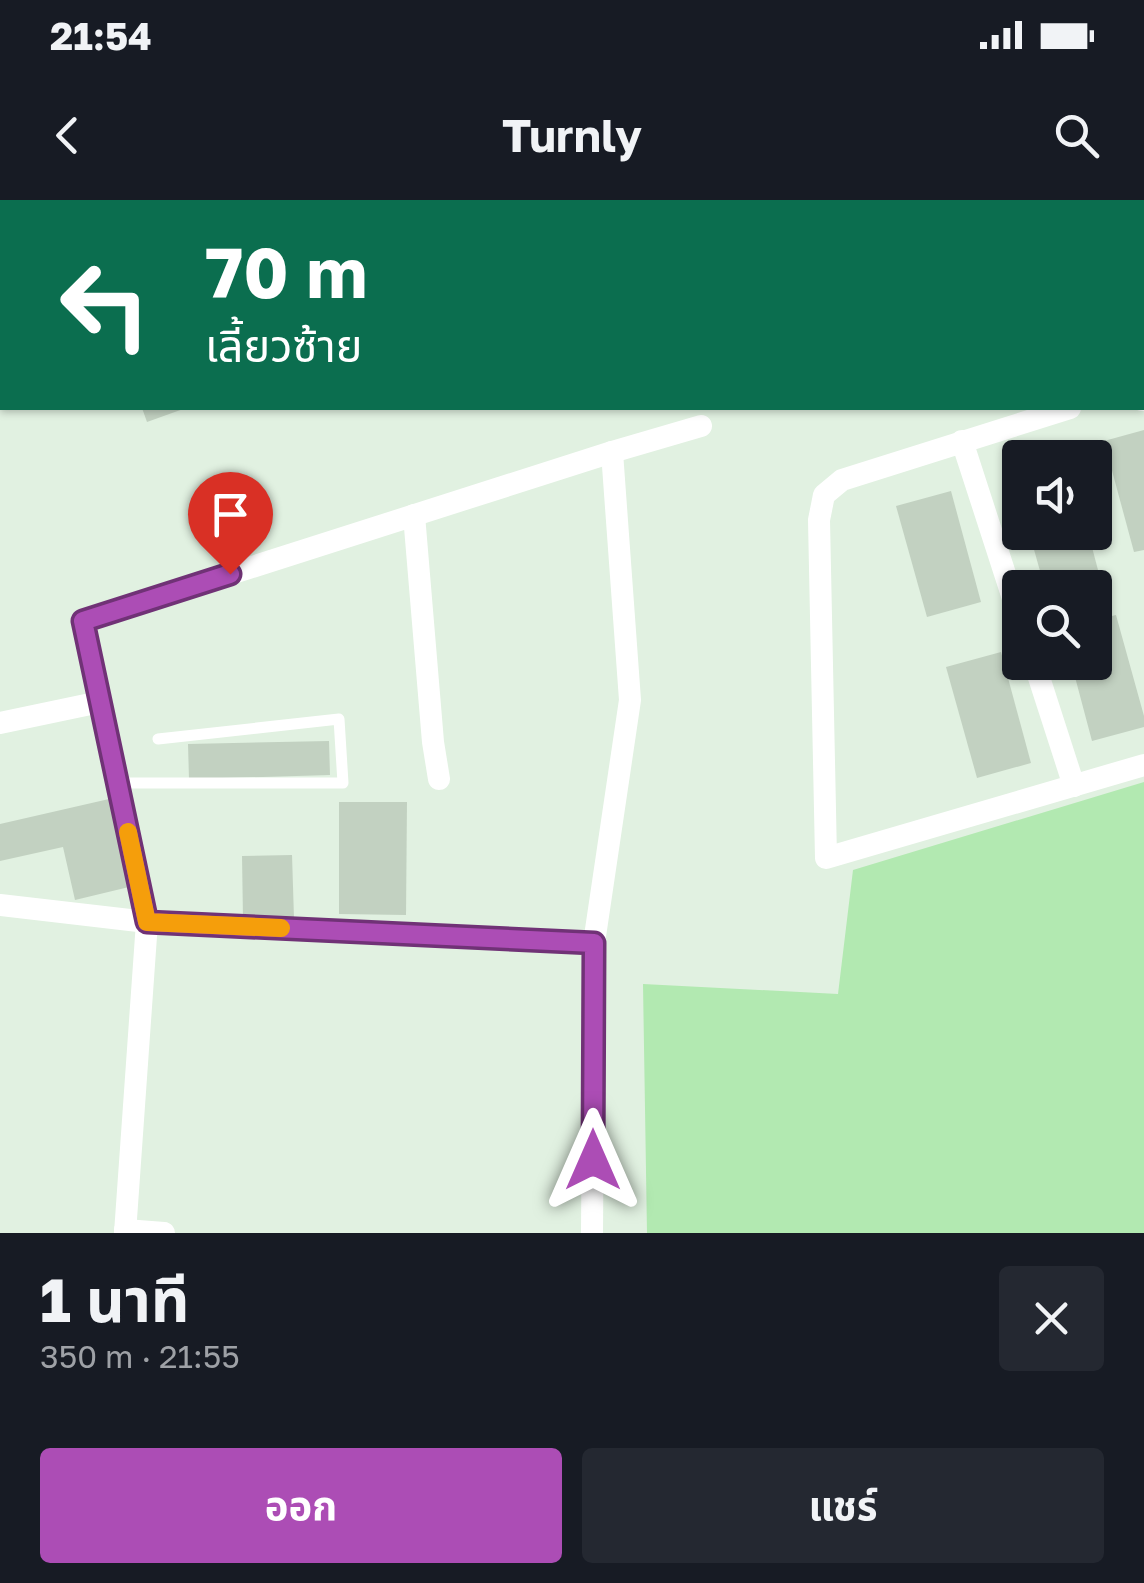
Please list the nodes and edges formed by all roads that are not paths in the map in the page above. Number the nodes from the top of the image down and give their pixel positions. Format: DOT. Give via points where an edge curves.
graph roads {
  1 [pos="1063,410"];
  2 [pos="702,426"];
  3 [pos="962,441"];
  4 [pos="612,452"];
  5 [pos="414,516"];
  6 [pos="1004,570"];
  7 [pos="1040,680"];
  8 [pos="100,702"];
  9 [pos="0,723"];
  10 [pos="158,739"];
  11 [pos="1144,766"];
  12 [pos="439,779"];
  13 [pos="118,783"];
  14 [pos="1074,786"];
  15 [pos="0,905"];
  16 [pos="147,922"];
  17 [pos="594,943"];
  18 [pos="125,1232"];
  19 [pos="164,1233"];
  20 [pos="592,1233"];
  1 -- 3 [label="street"];
  2 -- 4 [label="street"];
  3 -- 6 [label="street"];
  3 -- 14 [label="street" via="842,480 824,495 819,520 826,858"];
  4 -- 5 [label="street"];
  4 -- 17 [label="street" via="630,700"];
  5 -- 8 [label="street" via="83,621"];
  5 -- 12 [label="street"];
  7 -- 14 [label="street"];
  8 -- 9 [label="street"];
  8 -- 13 [label="street"];
  10 -- 13 [label="lane" via="339,719 343,783"];
  11 -- 14 [label="street"];
  13 -- 16 [label="street"];
  15 -- 16 [label="street"];
  16 -- 17 [label="street"];
  16 -- 18 [label="street"];
  17 -- 20 [label="street"];
  18 -- 19 [label="street"];
}
